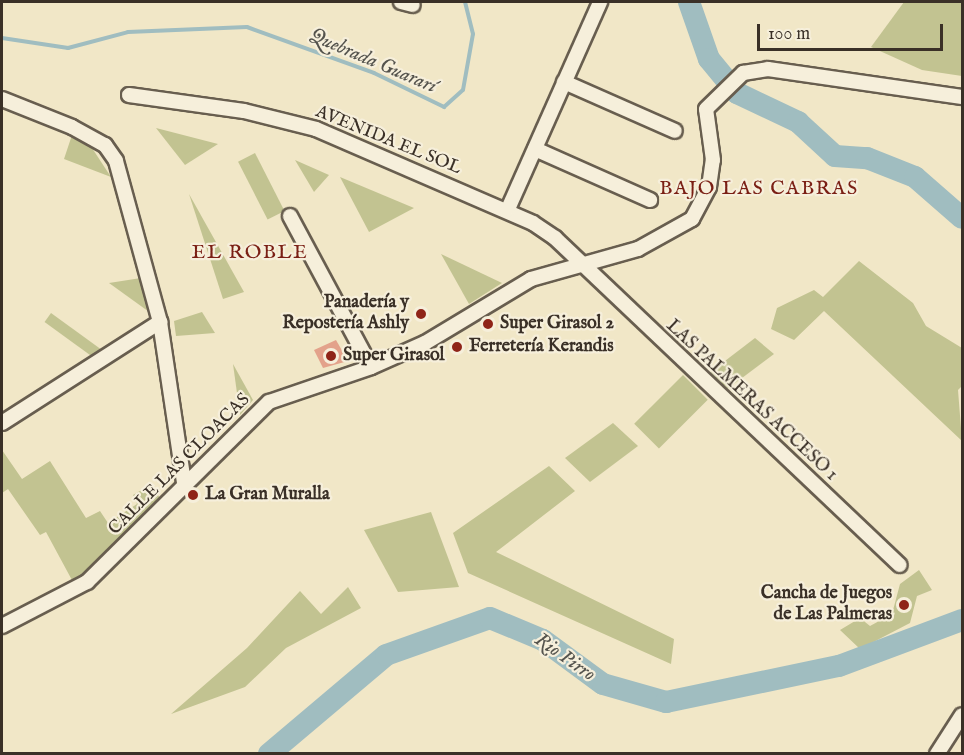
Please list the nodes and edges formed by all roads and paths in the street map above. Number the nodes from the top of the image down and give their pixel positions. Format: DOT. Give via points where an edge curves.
graph roads {
  1 [pos="600,2"];
  2 [pos="564,82"];
  3 [pos="129,95"];
  4 [pos="963,97"];
  5 [pos="2,99"];
  6 [pos="675,131"];
  7 [pos="536,149"];
  8 [pos="650,200"];
  9 [pos="508,209"];
  10 [pos="290,216"];
  11 [pos="580,262"];
  12 [pos="160,322"];
  13 [pos="371,367"];
  14 [pos="2,423"];
  15 [pos="184,483"];
  16 [pos="899,565"];
  17 [pos="2,626"];
  18 [pos="963,715"];
  19 [pos="938,753"];
  1 -- 2 [label="street"];
  2 -- 6 [label="street"];
  2 -- 7 [label="street"];
  3 -- 9 [label="street, AVENIDA EL SOL" via="244,111 316,129"];
  4 -- 11 [label="street, CALLE LAS CLOACAS" via="768,69 743,73 706,109 713,160 709,187 692,219 638,249"];
  5 -- 12 [label="street" via="105,145 135,219"];
  7 -- 8 [label="street"];
  7 -- 9 [label="street"];
  9 -- 11 [label="street, AVENIDA EL SOL" via="555,238"];
  10 -- 13 [label="street"];
  11 -- 13 [label="street, CALLE LAS CLOACAS" via="531,279 426,343"];
  11 -- 16 [label="street, LAS PALMERAS ACCESO 1"];
  12 -- 14 [label="street"];
  12 -- 15 [label="street"];
  13 -- 15 [label="street, CALLE LAS CLOACAS" via="269,402"];
  15 -- 17 [label="street, CALLE LAS CLOACAS" via="87,582"];
  18 -- 19 [label="street"];
}
